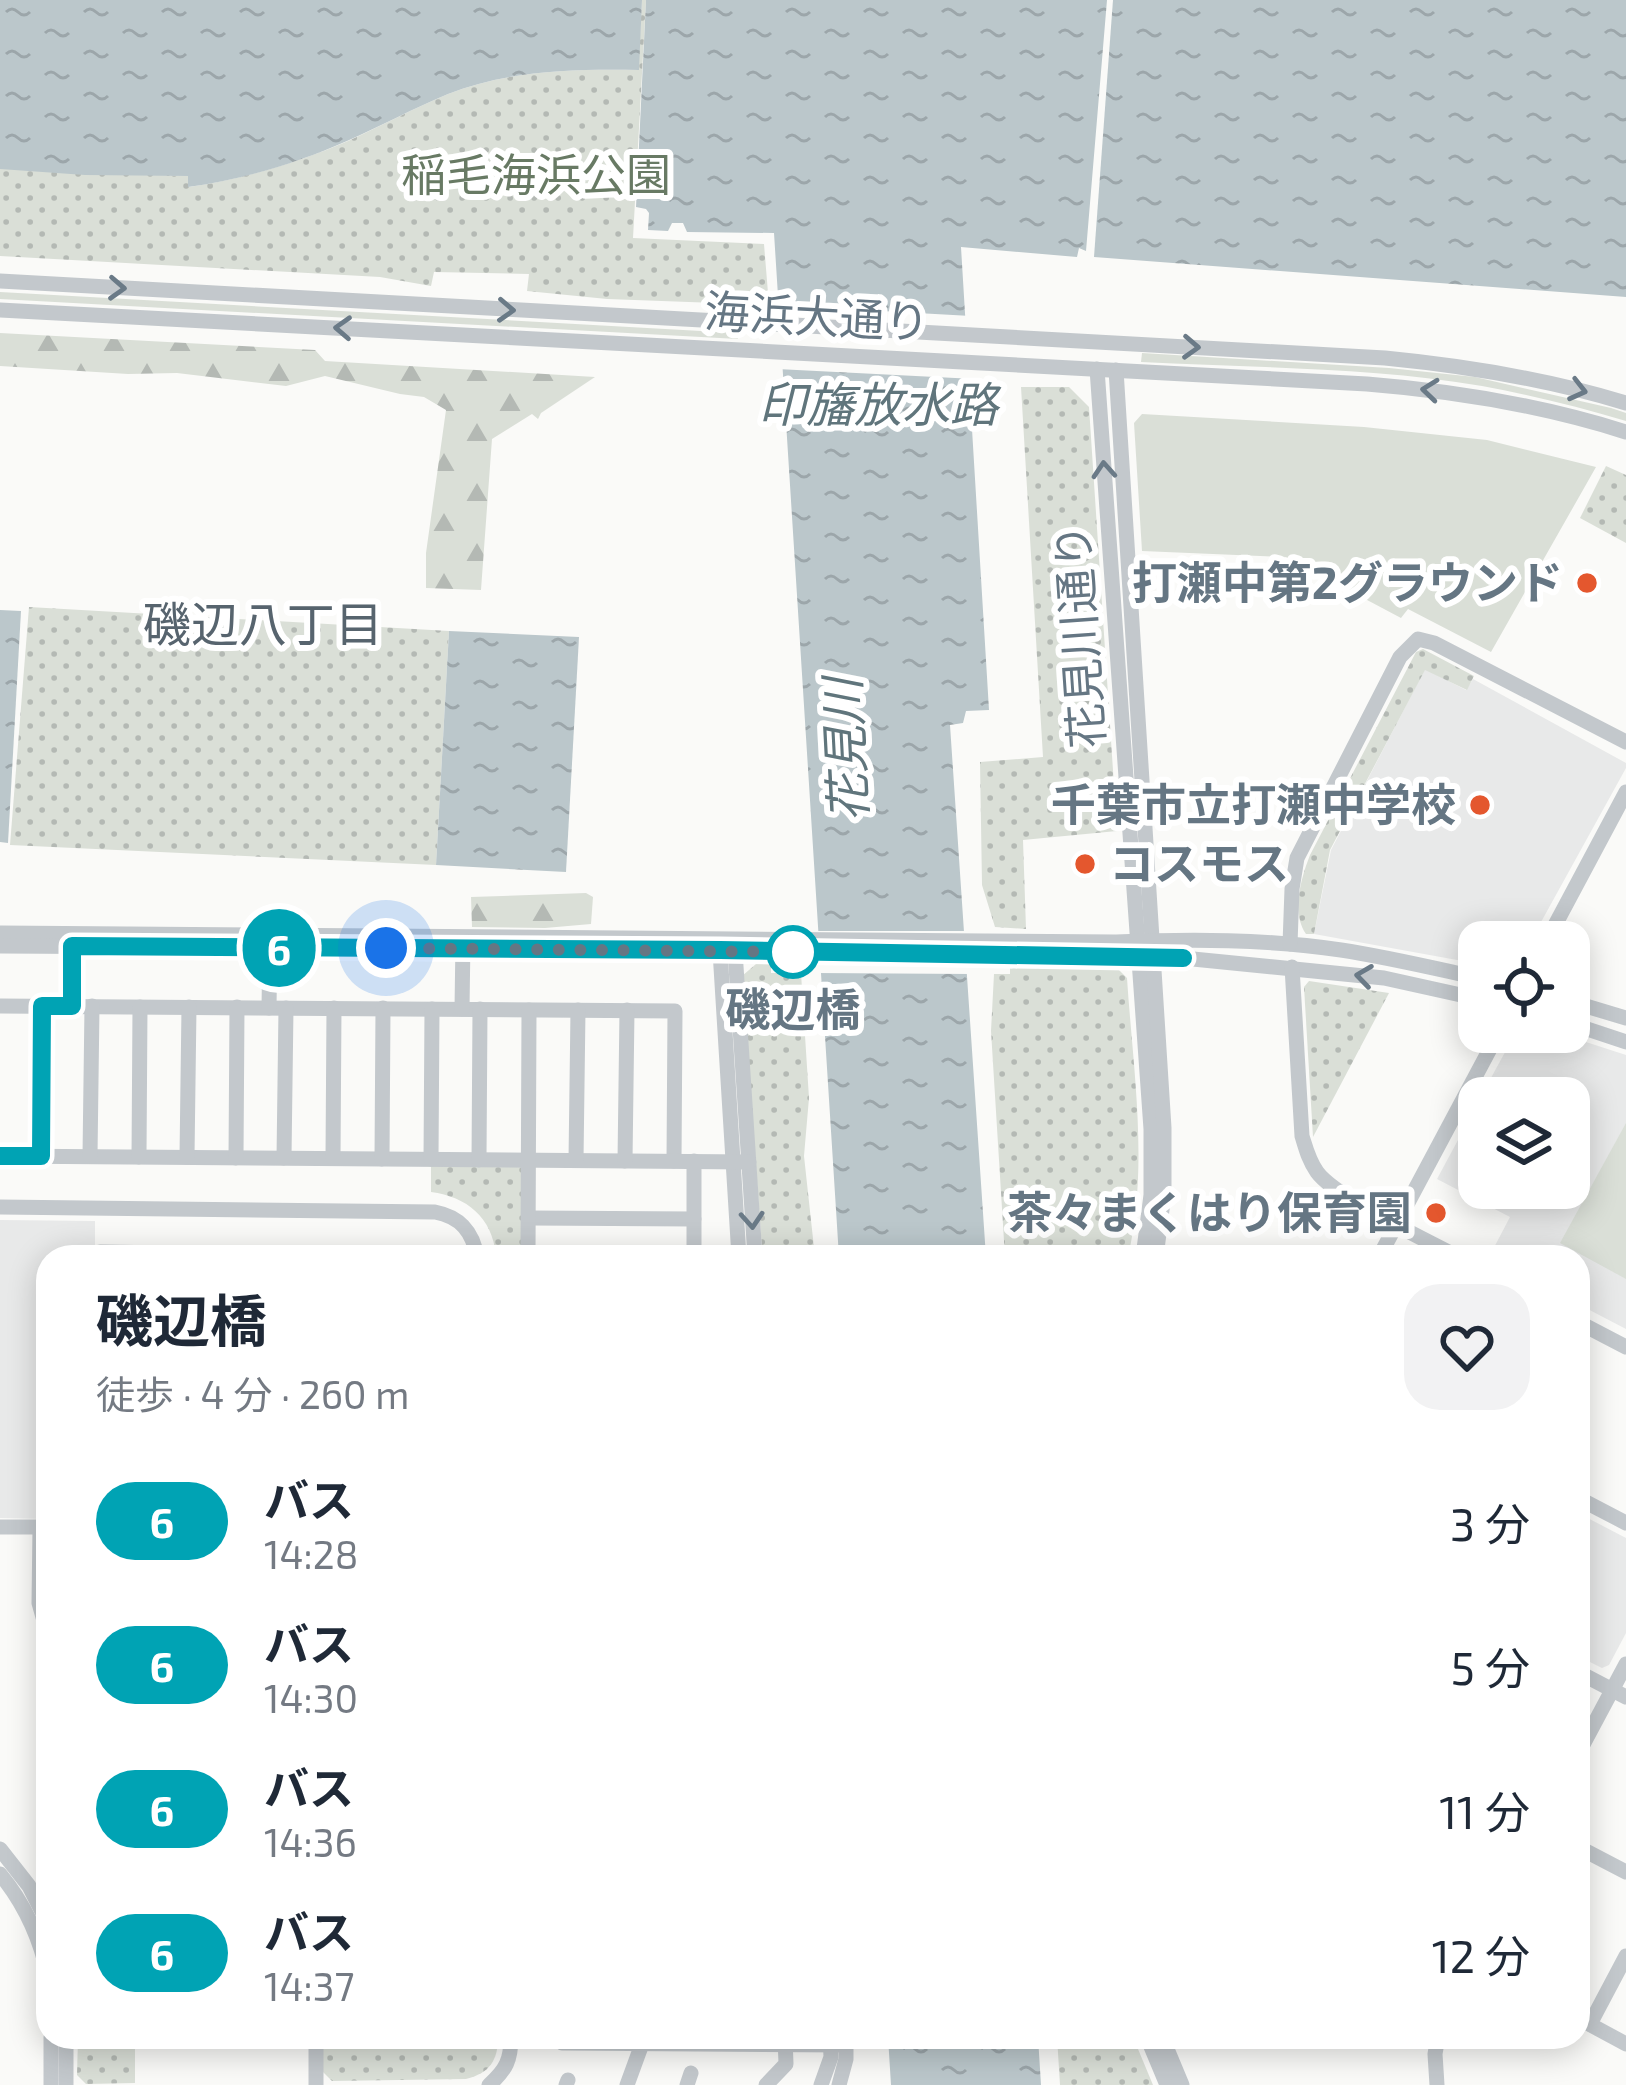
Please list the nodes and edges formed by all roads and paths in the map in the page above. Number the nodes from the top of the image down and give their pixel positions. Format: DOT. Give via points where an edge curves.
graph roads {
  1 [pos="0,281"];
  2 [pos="0,310"];
  3 [pos="1097,369"];
  4 [pos="1116,370"];
  5 [pos="1626,403"];
  6 [pos="1626,432"];
  7 [pos="1626,742"];
  8 [pos="1626,792"];
  9 [pos="1557,921"];
  10 [pos="0,933"];
  11 [pos="72,940"];
  12 [pos="270,941"];
  13 [pos="463,943"];
  14 [pos="1291,944"];
  15 [pos="0,946"];
  16 [pos="727,946"];
  17 [pos="1146,949"];
  18 [pos="1292,967"];
  19 [pos="1458,973"];
  20 [pos="1458,994"];
  21 [pos="0,1006"];
  22 [pos="42,1006"];
  23 [pos="72,1006"];
  24 [pos="92,1006"];
  25 [pos="140,1006"];
  26 [pos="189,1007"];
  27 [pos="237,1007"];
  28 [pos="1590,1007"];
  29 [pos="278,1008"];
  30 [pos="334,1008"];
  31 [pos="383,1009"];
  32 [pos="432,1009"];
  33 [pos="462,1009"];
  34 [pos="480,1009"];
  35 [pos="530,1010"];
  36 [pos="578,1010"];
  37 [pos="627,1010"];
  38 [pos="1626,1018"];
  39 [pos="1590,1030"];
  40 [pos="1626,1042"];
  41 [pos="1487,1053"];
  42 [pos="0,1156"];
  43 [pos="41,1156"];
  44 [pos="90,1156"];
  45 [pos="139,1156"];
  46 [pos="187,1157"];
  47 [pos="236,1157"];
  48 [pos="284,1158"];
  49 [pos="333,1158"];
  50 [pos="382,1159"];
  51 [pos="430,1159"];
  52 [pos="479,1160"];
  53 [pos="528,1160"];
  54 [pos="577,1160"];
  55 [pos="625,1161"];
  56 [pos="674,1161"];
  57 [pos="694,1161"];
  58 [pos="740,1162"];
  59 [pos="0,1208"];
  60 [pos="529,1218"];
  61 [pos="694,1219"];
  62 [pos="1397,1224"];
  63 [pos="474,1245"];
  64 [pos="528,1245"];
  65 [pos="694,1245"];
  66 [pos="739,1245"];
  67 [pos="753,1245"];
  68 [pos="1145,1245"];
  69 [pos="1158,1245"];
  70 [pos="1386,1245"];
  71 [pos="1435,1245"];
  72 [pos="1590,1328"];
  73 [pos="1626,1347"];
  74 [pos="1590,1504"];
  75 [pos="1626,1523"];
  76 [pos="0,1527"];
  77 [pos="36,1527"];
  78 [pos="1626,1664"];
  79 [pos="1590,1678"];
  80 [pos="1619,1694"];
  81 [pos="1590,1736"];
  82 [pos="0,1850"];
  83 [pos="1590,1853"];
  84 [pos="1626,1872"];
  85 [pos="0,1874"];
  86 [pos="36,1901"];
  87 [pos="36,1934"];
  88 [pos="1626,1956"];
  89 [pos="1590,2012"];
  90 [pos="1590,2024"];
  91 [pos="1626,2044"];
  92 [pos="51,2049"];
  93 [pos="66,2049"];
  94 [pos="316,2049"];
  95 [pos="511,2049"];
  96 [pos="640,2049"];
  97 [pos="785,2049"];
  98 [pos="835,2049"];
  99 [pos="838,2049"];
  100 [pos="1152,2049"];
  101 [pos="1167,2049"];
  102 [pos="1436,2049"];
  103 [pos="51,2085"];
  104 [pos="66,2085"];
  105 [pos="316,2085"];
  106 [pos="489,2085"];
  107 [pos="627,2085"];
  108 [pos="766,2085"];
  109 [pos="821,2085"];
  110 [pos="839,2085"];
  111 [pos="1167,2085"];
  112 [pos="1182,2085"];
  113 [pos="1437,2085"];
  1 -- 5 [label="street, 海浜大通り, one-way" via="1422,362"];
  3 -- 2 [label="street, 海浜大通り, one-way"];
  3 -- 4 [label="street, 海浜大通り"];
  17 -- 3 [label="street, 花見川通り, one-way"];
  6 -- 4 [label="street, 海浜大通り, one-way" via="1446,392"];
  4 -- 17 [label="street, 花見川通り"];
  7 -- 14 [label="street" via="1418,639 1400,657 1297,858"];
  8 -- 9 [label="street"];
  10 -- 11 [label="street"];
  11 -- 12 [label="street"];
  11 -- 15 [label="street"];
  11 -- 23 [label="street"];
  12 -- 13 [label="street"];
  12 -- 29 [label="street"];
  13 -- 16 [label="street"];
  13 -- 33 [label="street"];
  14 -- 17 [label="street" via="1185,939"];
  14 -- 19 [label="street"];
  16 -- 17 [label="street"];
  16 -- 58 [label="street"];
  17 -- 18 [label="street"];
  17 -- 68 [label="street, 花見川通り" via="1151,1195"];
  17 -- 69 [label="street, 花見川通り" via="1164,1150"];
  20 -- 18 [label="street, one-way"];
  18 -- 62 [label="street" via="1307,1154 1326,1182"];
  21 -- 22 [label="street"];
  22 -- 23 [label="street"];
  22 -- 43 [label="street"];
  23 -- 24 [label="street"];
  24 -- 25 [label="street"];
  24 -- 44 [label="street"];
  25 -- 26 [label="street"];
  25 -- 45 [label="street"];
  26 -- 27 [label="street"];
  26 -- 46 [label="street"];
  27 -- 29 [label="street"];
  27 -- 47 [label="street"];
  28 -- 38 [label="street"];
  29 -- 30 [label="street"];
  29 -- 48 [label="street"];
  30 -- 31 [label="street"];
  30 -- 49 [label="street"];
  31 -- 32 [label="street"];
  31 -- 50 [label="street"];
  32 -- 33 [label="street"];
  32 -- 51 [label="street"];
  33 -- 34 [label="street"];
  34 -- 35 [label="street"];
  34 -- 52 [label="street"];
  35 -- 36 [label="street"];
  35 -- 53 [label="street"];
  36 -- 37 [label="street"];
  36 -- 54 [label="street"];
  37 -- 55 [label="street"];
  37 -- 56 [label="street" via="675,1011"];
  39 -- 40 [label="street"];
  41 -- 62 [label="street"];
  42 -- 43 [label="street"];
  43 -- 44 [label="street"];
  44 -- 45 [label="street"];
  45 -- 46 [label="street"];
  46 -- 47 [label="street"];
  47 -- 48 [label="street"];
  48 -- 49 [label="street"];
  49 -- 50 [label="street"];
  50 -- 51 [label="street"];
  51 -- 52 [label="street"];
  52 -- 53 [label="street"];
  53 -- 54 [label="street"];
  53 -- 60 [label="street"];
  54 -- 55 [label="street"];
  55 -- 56 [label="street"];
  56 -- 57 [label="street"];
  57 -- 58 [label="street"];
  57 -- 61 [label="street"];
  58 -- 66 [label="street"];
  58 -- 67 [label="street, one-way"];
  59 -- 63 [label="street" via="435,1212 466,1227"];
  60 -- 61 [label="street"];
  60 -- 64 [label="street"];
  61 -- 65 [label="street"];
  62 -- 70 [label="street"];
  62 -- 71 [label="street"];
  72 -- 73 [label="street"];
  74 -- 75 [label="street"];
  76 -- 77 [label="street"];
  78 -- 80 [label="street"];
  79 -- 80 [label="street"];
  80 -- 81 [label="street"];
  82 -- 86 [label="street"];
  83 -- 84 [label="street"];
  85 -- 87 [label="street"];
  88 -- 89 [label="street"];
  90 -- 91 [label="street"];
  92 -- 103 [label="street"];
  93 -- 104 [label="street"];
  94 -- 105 [label="street"];
  95 -- 106 [label="street"];
  96 -- 107 [label="street"];
  97 -- 108 [label="street" via="785,2064"];
  98 -- 109 [label="street"];
  99 -- 110 [label="street"];
  100 -- 111 [label="street"];
  101 -- 112 [label="street"];
  102 -- 113 [label="street"];
}
